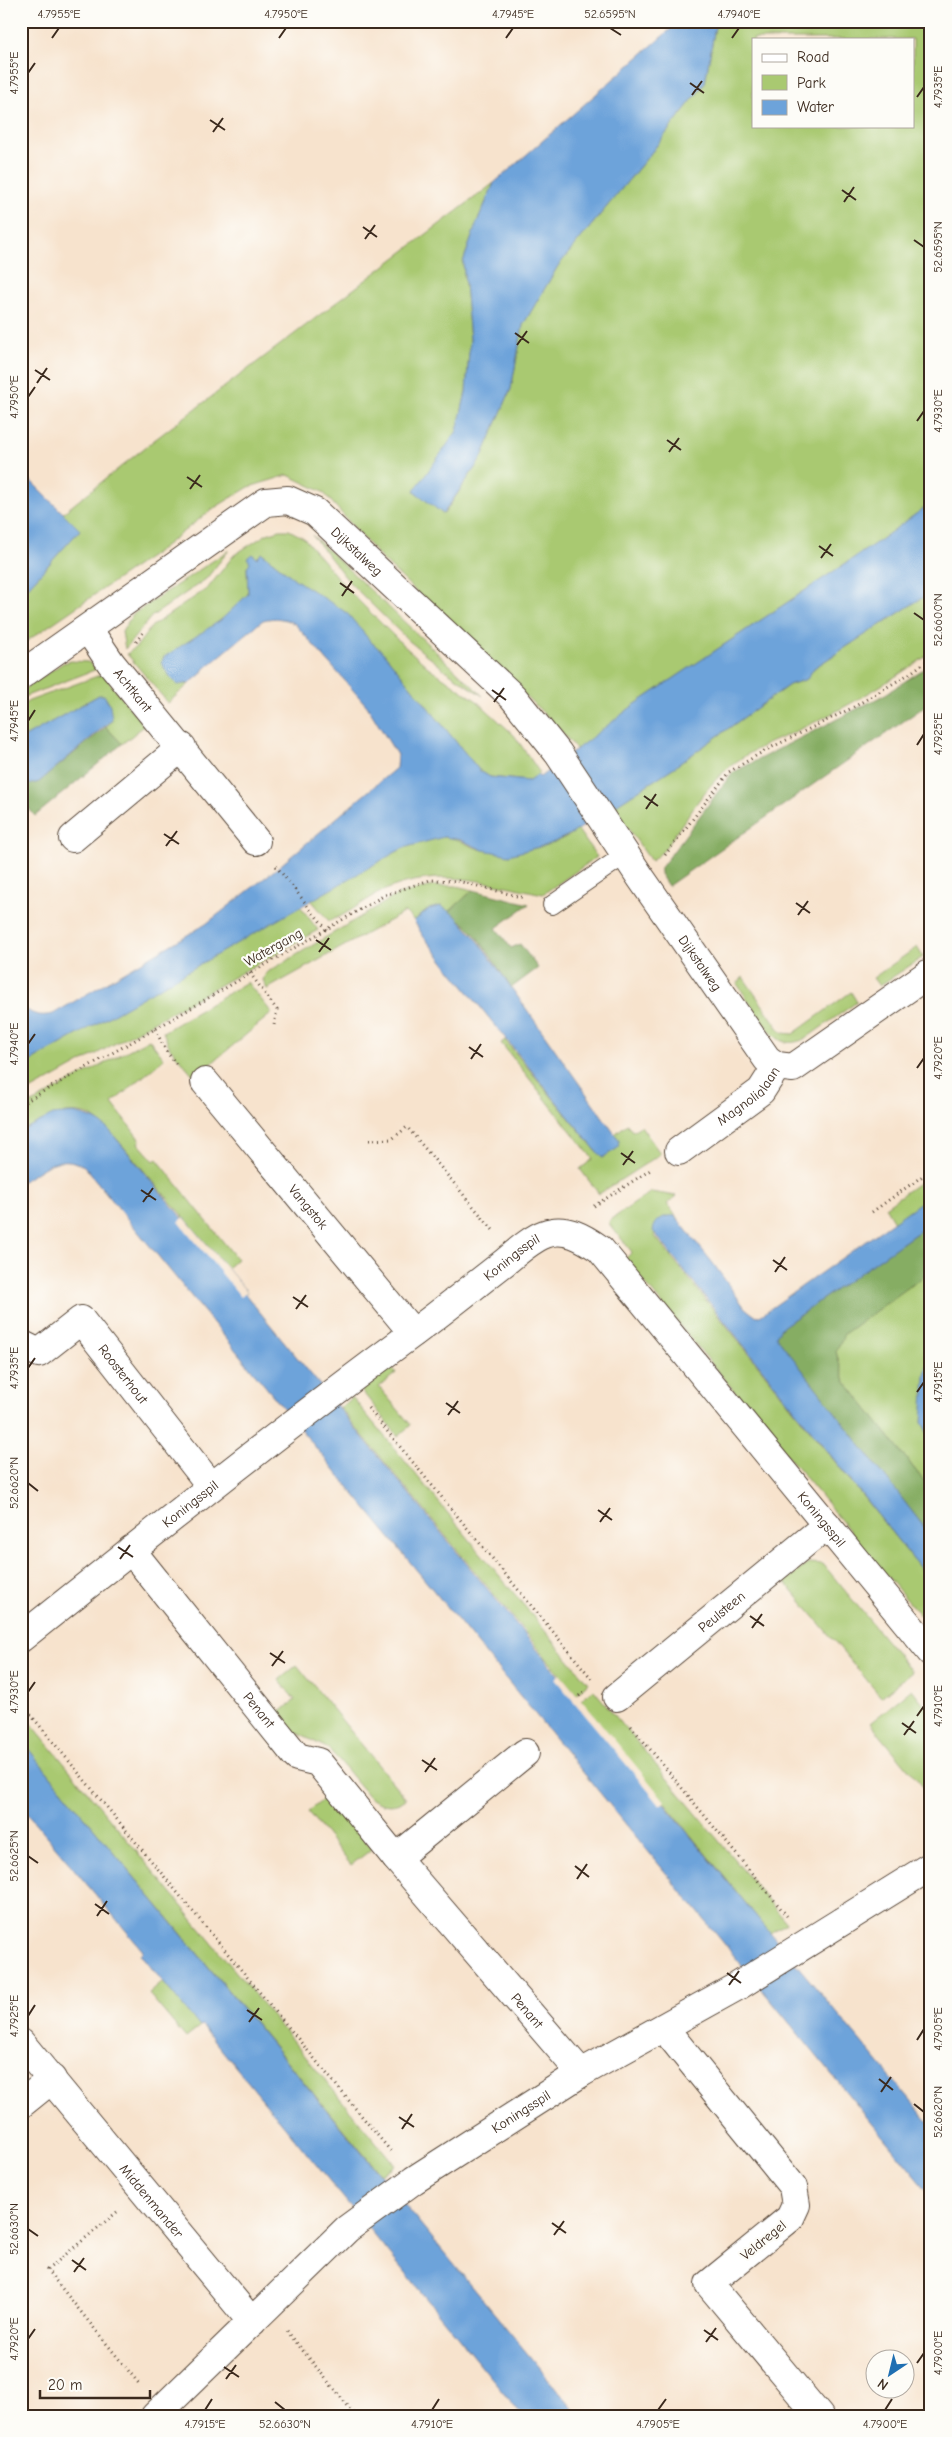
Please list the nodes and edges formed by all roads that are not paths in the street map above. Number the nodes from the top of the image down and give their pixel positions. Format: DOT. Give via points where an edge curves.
graph roads {
  1 [pos="88,629"];
  2 [pos="21,675"];
  3 [pos="182,747"];
  4 [pos="73,838"];
  5 [pos="264,850"];
  6 [pos="626,854"];
  7 [pos="552,905"];
  8 [pos="931,972"];
  9 [pos="777,1066"];
  10 [pos="205,1082"];
  11 [pos="679,1151"];
  12 [pos="413,1333"];
  13 [pos="21,1344"];
  14 [pos="211,1486"];
  15 [pos="827,1525"];
  16 [pos="131,1550"];
  17 [pos="21,1638"];
  18 [pos="931,1652"];
  19 [pos="606,1690"];
  20 [pos="524,1753"];
  21 [pos="396,1858"];
  22 [pos="931,1866"];
  23 [pos="664,2028"];
  24 [pos="21,2043"];
  25 [pos="581,2073"];
  26 [pos="52,2079"];
  27 [pos="21,2104"];
  28 [pos="260,2315"];
  29 [pos="159,2414"];
  30 [pos="819,2416"];
  1 -- 2 [label="street, Dijkstalweg"];
  1 -- 3 [label="street, Achtkant" via="111,663"];
  1 -- 6 [label="street, Dijkstalweg" via="266,502 288,500 315,512 513,697 558,753"];
  3 -- 4 [label="street"];
  3 -- 5 [label="street, Achtkant"];
  6 -- 7 [label="lane"];
  6 -- 9 [label="street, Dijkstalweg" via="767,1059"];
  8 -- 9 [label="street, Magnolialaan" via="793,1068"];
  9 -- 11 [label="street, Magnolialaan" via="761,1090"];
  10 -- 12 [label="street, Vangstok"];
  12 -- 14 [label="street, Koningsspil"];
  12 -- 15 [label="street, Koningsspil" via="544,1234 557,1231 583,1237 600,1249"];
  13 -- 14 [label="street, Roosterhout" via="39,1353 81,1320"];
  14 -- 16 [label="street, Koningsspil"];
  15 -- 18 [label="street, Koningsspil"];
  15 -- 19 [label="street, Peulsteen"];
  16 -- 17 [label="street, Koningsspil"];
  16 -- 21 [label="street, Penant" via="297,1757 318,1762"];
  20 -- 21 [label="street"];
  21 -- 25 [label="street, Penant"];
  22 -- 23 [label="street, Koningsspil"];
  23 -- 25 [label="street, Koningsspil"];
  23 -- 30 [label="street, Veldregel" via="793,2187 796,2205 790,2218 709,2284"];
  24 -- 26 [label="street, Middenmander"];
  25 -- 28 [label="street, Koningsspil" via="407,2185 347,2229"];
  26 -- 27 [label="street"];
  26 -- 28 [label="street, Middenmander" via="143,2191"];
  28 -- 29 [label="street, Koningsspil"];
}
